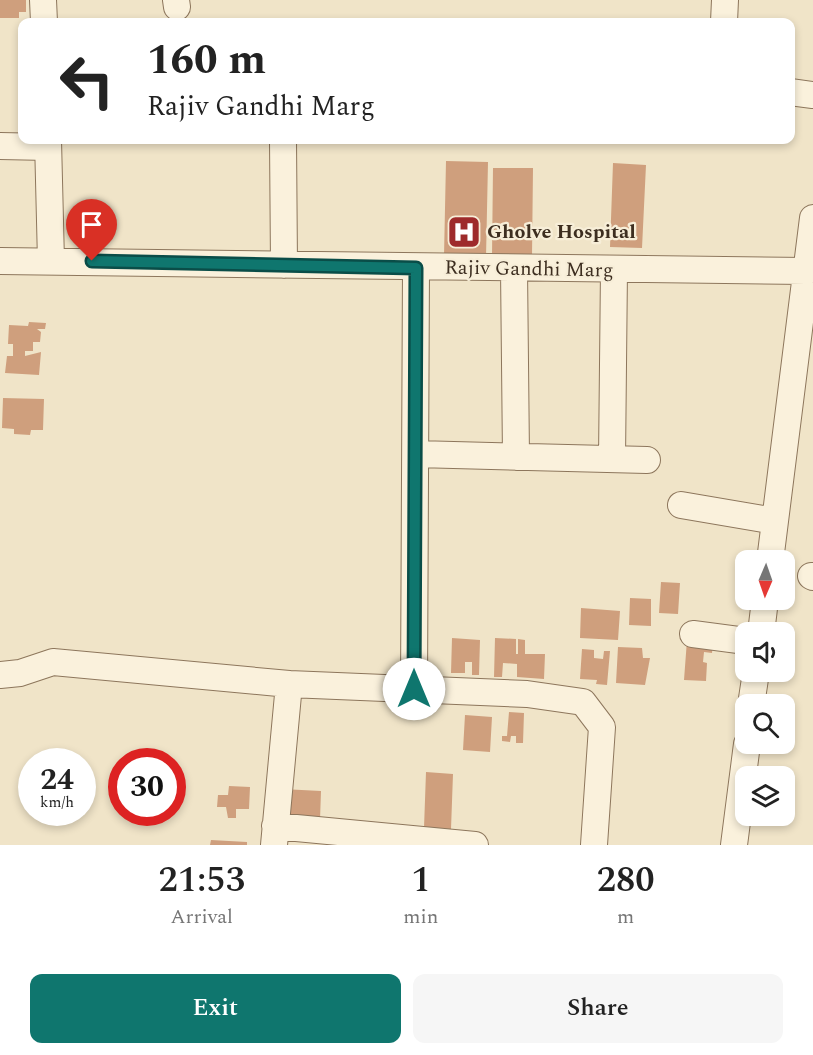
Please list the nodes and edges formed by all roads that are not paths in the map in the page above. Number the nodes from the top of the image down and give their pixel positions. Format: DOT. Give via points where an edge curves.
graph roads {
  1 [pos="43,0"];
  2 [pos="726,0"];
  3 [pos="44,18"];
  4 [pos="724,18"];
  5 [pos="795,93"];
  6 [pos="813,95"];
  7 [pos="36,144"];
  8 [pos="48,144"];
  9 [pos="283,144"];
  10 [pos="0,147"];
  11 [pos="812,229"];
  12 [pos="0,261"];
  13 [pos="51,261"];
  14 [pos="284,265"];
  15 [pos="416,268"];
  16 [pos="514,269"];
  17 [pos="614,269"];
  18 [pos="808,283"];
  19 [pos="416,454"];
  20 [pos="516,457"];
  21 [pos="612,459"];
  22 [pos="647,460"];
  23 [pos="681,505"];
  24 [pos="775,521"];
  25 [pos="771,550"];
  26 [pos="693,634"];
  27 [pos="735,640"];
  28 [pos="0,675"];
  29 [pos="289,684"];
  30 [pos="414,689"];
  31 [pos="746,754"];
  32 [pos="275,835"];
  33 [pos="475,845"];
  34 [pos="594,845"];
  35 [pos="734,845"];
  1 -- 3 [label="street"];
  2 -- 4 [label="street"];
  5 -- 6 [label="street"];
  7 -- 10 [label="street"];
  8 -- 13 [label="street"];
  9 -- 14 [label="street"];
  11 -- 18 [label="street"];
  12 -- 13 [label="street, Rajiv Gandhi Marg"];
  13 -- 14 [label="street, Rajiv Gandhi Marg"];
  14 -- 15 [label="street, Rajiv Gandhi Marg"];
  15 -- 16 [label="street, Rajiv Gandhi Marg"];
  15 -- 19 [label="street"];
  16 -- 17 [label="street, Rajiv Gandhi Marg"];
  16 -- 20 [label="street"];
  17 -- 18 [label="street, Rajiv Gandhi Marg"];
  17 -- 21 [label="street"];
  18 -- 24 [label="street"];
  19 -- 20 [label="street"];
  19 -- 30 [label="street"];
  20 -- 21 [label="street"];
  21 -- 22 [label="street"];
  23 -- 24 [label="street"];
  24 -- 25 [label="street"];
  26 -- 27 [label="street"];
  28 -- 29 [label="street" via="53,662"];
  29 -- 30 [label="street"];
  29 -- 32 [label="street"];
  30 -- 34 [label="street" via="527,694 583,702 602,727"];
  31 -- 35 [label="street"];
  32 -- 33 [label="street"];
}
